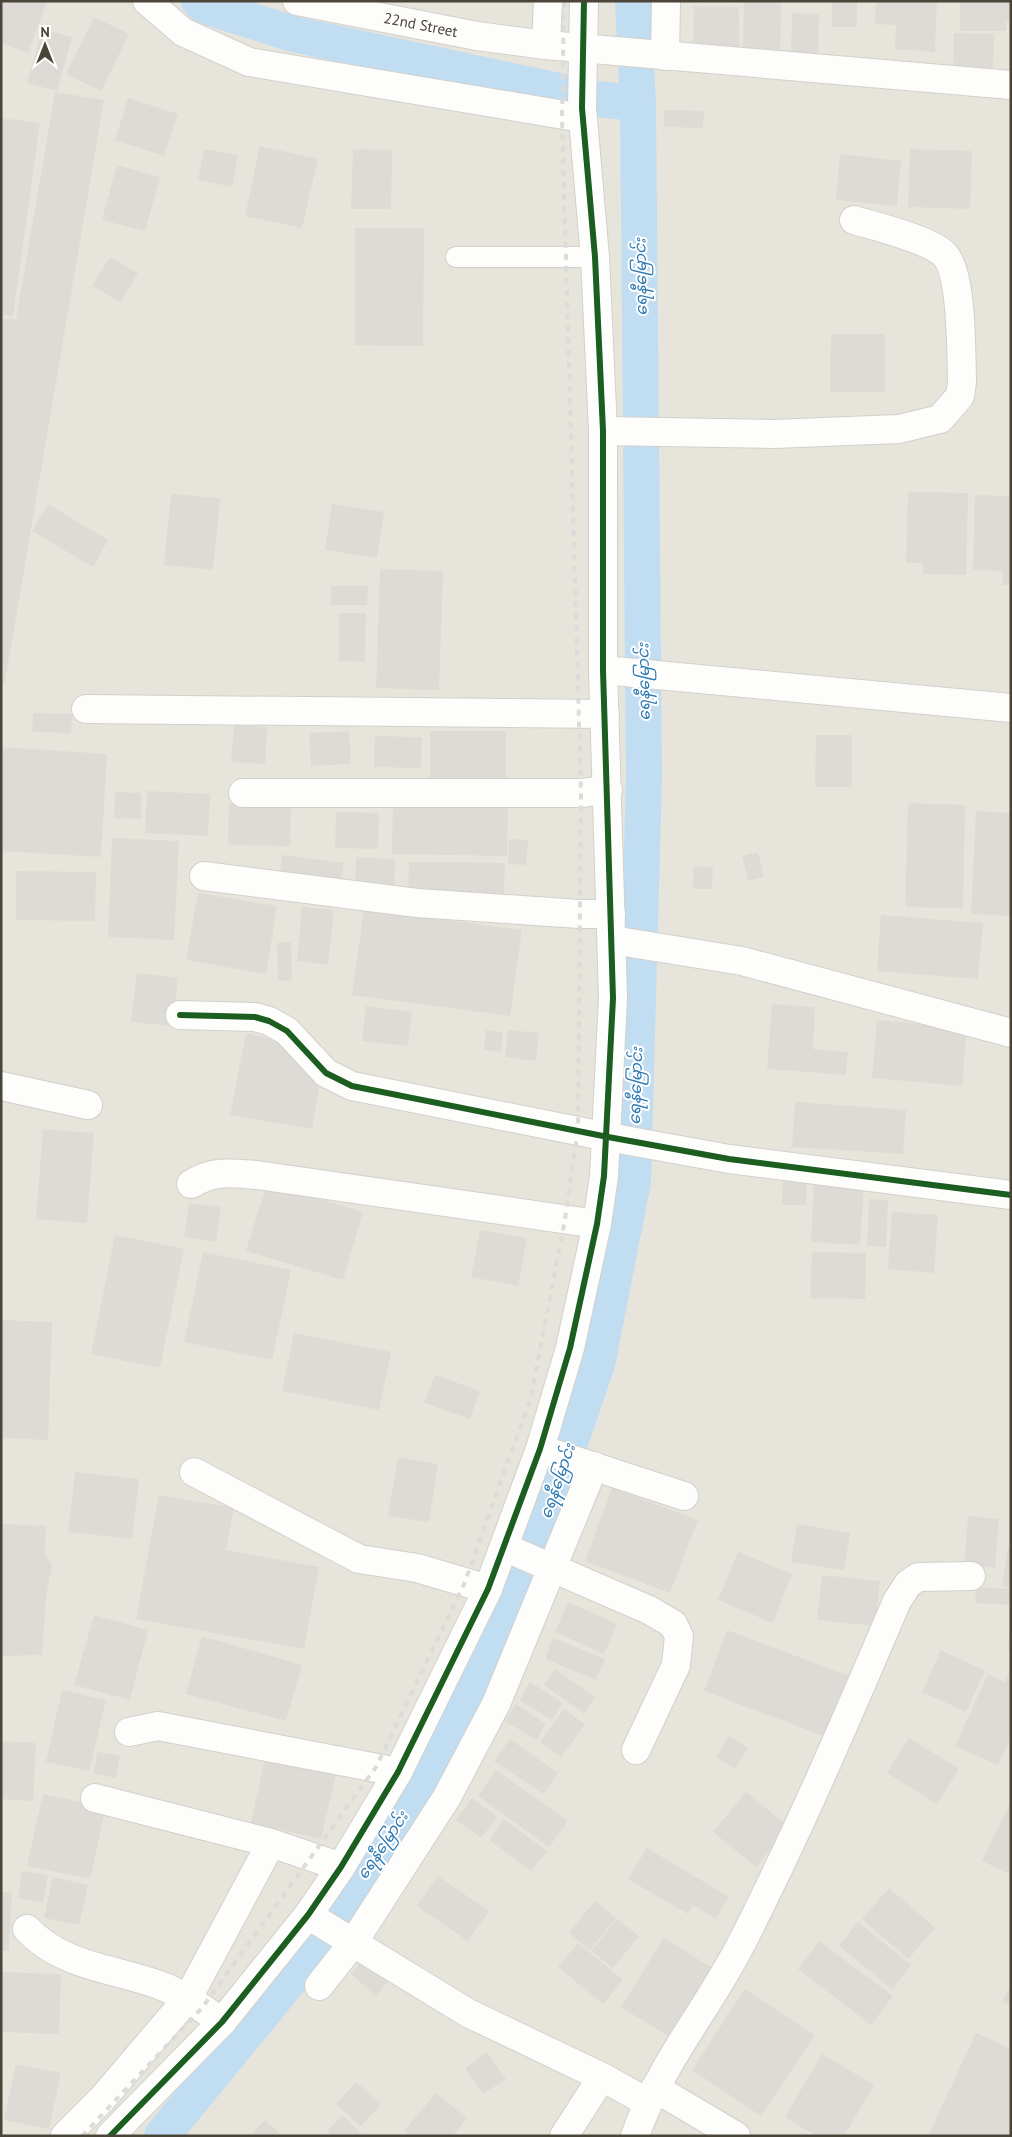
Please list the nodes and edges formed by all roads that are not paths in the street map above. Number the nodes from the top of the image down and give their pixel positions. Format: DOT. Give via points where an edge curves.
graph roads {
  1 [pos="147,1"];
  2 [pos="297,1"];
  3 [pos="548,1"];
  4 [pos="584,1"];
  5 [pos="666,1"];
  6 [pos="546,45"];
  7 [pos="657,55"];
  8 [pos="589,56"];
  9 [pos="1011,85"];
  10 [pos="582,113"];
  11 [pos="854,220"];
  12 [pos="456,257"];
  13 [pos="595,257"];
  14 [pos="603,431"];
  15 [pos="603,670"];
  16 [pos="1011,708"];
  17 [pos="86,709"];
  18 [pos="605,714"];
  19 [pos="608,790"];
  20 [pos="243,793"];
  21 [pos="204,876"];
  22 [pos="612,927"];
  23 [pos="180,1015"];
  24 [pos="1011,1032"];
  25 [pos="1,1086"];
  26 [pos="88,1104"];
  27 [pos="608,1137"];
  28 [pos="191,1184"];
  29 [pos="1011,1195"];
  30 [pos="597,1224"];
  31 [pos="540,1449"];
  32 [pos="594,1466"];
  33 [pos="194,1472"];
  34 [pos="684,1496"];
  35 [pos="504,1547"];
  36 [pos="551,1568"];
  37 [pos="971,1576"];
  38 [pos="488,1589"];
  39 [pos="129,1732"];
  40 [pos="636,1750"];
  41 [pos="398,1772"];
  42 [pos="95,1798"];
  43 [pos="271,1843"];
  44 [pos="341,1867"];
  45 [pos="27,1929"];
  46 [pos="331,1929"];
  47 [pos="319,1986"];
  48 [pos="188,1998"];
  49 [pos="222,2022"];
  50 [pos="602,2076"];
  51 [pos="651,2095"];
  52 [pos="65,2136"];
  53 [pos="110,2136"];
  54 [pos="564,2136"];
  55 [pos="635,2136"];
  56 [pos="736,2136"];
  1 -- 10 [label="street" via="183,32 249,62"];
  2 -- 6 [label="street, 22nd Street" via="477,36"];
  3 -- 6 [label="street"];
  4 -- 8 [label="street"];
  5 -- 7 [label="street"];
  6 -- 8 [label="street, 22nd Street"];
  7 -- 8 [label="street, 22nd Street"];
  7 -- 9 [label="street, 22nd Street"];
  8 -- 10 [label="street"];
  10 -- 13 [label="street"];
  11 -- 14 [label="street" via="910,236 944,254 953,267 957,284 962,382 960,396 940,419 899,429 773,434"];
  12 -- 13 [label="lane"];
  13 -- 14 [label="street"];
  14 -- 15 [label="street"];
  15 -- 16 [label="street"];
  15 -- 18 [label="street"];
  17 -- 18 [label="street"];
  18 -- 19 [label="street"];
  19 -- 20 [label="street" via="581,793"];
  19 -- 22 [label="street"];
  21 -- 22 [label="street" via="417,903 580,914"];
  22 -- 24 [label="street"];
  22 -- 27 [label="street"];
  23 -- 27 [label="street" via="255,1017 270,1021 287,1031 326,1073 352,1086"];
  25 -- 26 [label="street"];
  27 -- 29 [label="street" via="729,1158"];
  27 -- 30 [label="street"];
  28 -- 30 [label="street" via="206,1175 257,1175"];
  30 -- 31 [label="street" via="570,1348"];
  31 -- 32 [label="street"];
  31 -- 35 [label="street"];
  32 -- 34 [label="street"];
  32 -- 36 [label="street"];
  33 -- 38 [label="street" via="359,1559 417,1568"];
  35 -- 36 [label="street"];
  35 -- 38 [label="street"];
  36 -- 40 [label="street" via="649,1610 673,1624 679,1636 676,1665"];
  36 -- 46 [label="street" via="496,1704 447,1797"];
  37 -- 51 [label="street" via="918,1577 908,1584 897,1601 797,1832 738,1950"];
  38 -- 41 [label="street"];
  39 -- 41 [label="street" via="158,1726"];
  41 -- 44 [label="street"];
  42 -- 43 [label="street"];
  43 -- 44 [label="street"];
  43 -- 48 [label="street"];
  44 -- 46 [label="street"];
  45 -- 48 [label="street" via="59,1954 161,1985"];
  46 -- 47 [label="street"];
  46 -- 49 [label="street"];
  46 -- 50 [label="street" via="461,2008"];
  48 -- 49 [label="street"];
  48 -- 52 [label="street" via="102,2099"];
  49 -- 53 [label="street"];
  50 -- 51 [label="street"];
  50 -- 54 [label="street"];
  51 -- 55 [label="street"];
  51 -- 56 [label="street"];
}
